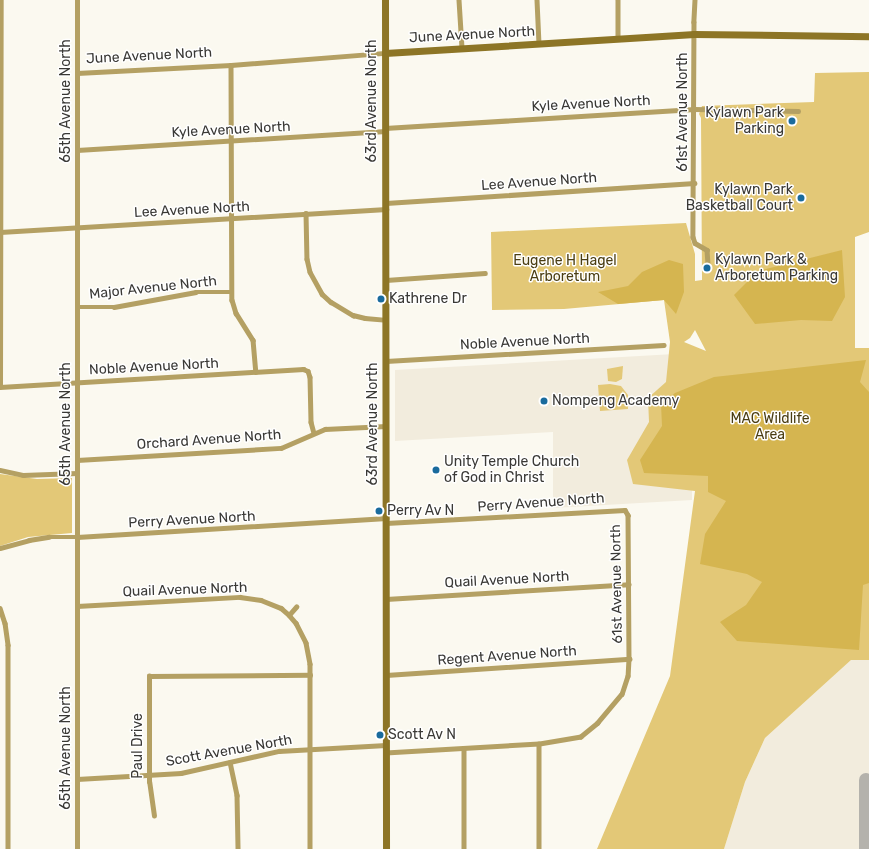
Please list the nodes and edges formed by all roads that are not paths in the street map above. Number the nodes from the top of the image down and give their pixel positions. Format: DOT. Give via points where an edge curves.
graph roads {
  1 [pos="1,0"];
  2 [pos="77,0"];
  3 [pos="385,0"];
  4 [pos="459,0"];
  5 [pos="537,0"];
  6 [pos="618,0"];
  7 [pos="695,0"];
  8 [pos="694,34"];
  9 [pos="869,36"];
  10 [pos="618,39"];
  11 [pos="539,44"];
  12 [pos="462,48"];
  13 [pos="385,53"];
  14 [pos="231,65"];
  15 [pos="77,73"];
  16 [pos="694,109"];
  17 [pos="798,111"];
  18 [pos="385,129"];
  19 [pos="231,142"];
  20 [pos="77,150"];
  21 [pos="694,183"];
  22 [pos="386,206"];
  23 [pos="306,213"];
  24 [pos="231,219"];
  25 [pos="77,227"];
  26 [pos="0,232"];
  27 [pos="708,265"];
  28 [pos="485,273"];
  29 [pos="386,280"];
  30 [pos="232,292"];
  31 [pos="77,307"];
  32 [pos="386,320"];
  33 [pos="664,345"];
  34 [pos="386,361"];
  35 [pos="256,372"];
  36 [pos="77,382"];
  37 [pos="0,387"];
  38 [pos="386,426"];
  39 [pos="314,433"];
  40 [pos="77,460"];
  41 [pos="0,470"];
  42 [pos="77,473"];
  43 [pos="625,510"];
  44 [pos="386,521"];
  45 [pos="77,537"];
  46 [pos="0,548"];
  47 [pos="629,584"];
  48 [pos="386,599"];
  49 [pos="77,606"];
  50 [pos="296,607"];
  51 [pos="0,608"];
  52 [pos="289,615"];
  53 [pos="2,618"];
  54 [pos="629,659"];
  55 [pos="310,675"];
  56 [pos="386,675"];
  57 [pos="539,744"];
  58 [pos="386,745"];
  59 [pos="310,748"];
  60 [pos="464,749"];
  61 [pos="386,753"];
  62 [pos="230,762"];
  63 [pos="149,775"];
  64 [pos="77,779"];
  65 [pos="154,816"];
  66 [pos="8,849"];
  67 [pos="77,849"];
  68 [pos="238,849"];
  69 [pos="310,849"];
  70 [pos="386,849"];
  71 [pos="464,849"];
  72 [pos="539,849"];
  1 -- 26 [label="street"];
  2 -- 15 [label="street, 65th Avenue North"];
  3 -- 13 [label="street, 63rd Avenue North"];
  4 -- 12 [label="street"];
  5 -- 11 [label="street"];
  6 -- 10 [label="street"];
  7 -- 8 [label="street, 61st Avenue North"];
  8 -- 9 [label="street, June Avenue North"];
  8 -- 10 [label="street, June Avenue North"];
  8 -- 16 [label="street, 61st Avenue North"];
  10 -- 11 [label="street, June Avenue North"];
  11 -- 12 [label="street, June Avenue North"];
  12 -- 13 [label="street, June Avenue North"];
  13 -- 14 [label="street, June Avenue North"];
  13 -- 18 [label="street, 63rd Avenue North"];
  14 -- 15 [label="street, June Avenue North"];
  14 -- 19 [label="street"];
  15 -- 20 [label="street, 65th Avenue North"];
  16 -- 17 [label="street, Kyle Avenue North"];
  16 -- 18 [label="street, Kyle Avenue North"];
  16 -- 21 [label="street, 61st Avenue North"];
  18 -- 19 [label="street, Kyle Avenue North"];
  18 -- 22 [label="street, 63rd Avenue North"];
  19 -- 20 [label="street, Kyle Avenue North"];
  19 -- 24 [label="street"];
  20 -- 25 [label="street, 65th Avenue North"];
  21 -- 22 [label="street, Lee Avenue North"];
  21 -- 27 [label="street, 61st Avenue North" via="693,237 695,243 707,250"];
  22 -- 23 [label="street, Lee Avenue North"];
  22 -- 29 [label="street, 63rd Avenue North"];
  23 -- 24 [label="street, Lee Avenue North"];
  23 -- 32 [label="street" via="307,259 310,272 322,294 353,315"];
  24 -- 25 [label="street, Lee Avenue North"];
  24 -- 30 [label="street"];
  25 -- 26 [label="street, Lee Avenue North"];
  25 -- 31 [label="street, 65th Avenue North"];
  26 -- 37 [label="street"];
  28 -- 29 [label="street"];
  29 -- 32 [label="street, 63rd Avenue North"];
  30 -- 31 [label="street, Major Avenue North" via="196,292 114,306"];
  30 -- 35 [label="street" via="236,313 253,340"];
  31 -- 36 [label="street, 65th Avenue North"];
  32 -- 34 [label="street, 63rd Avenue North"];
  33 -- 34 [label="street, Noble Avenue North"];
  34 -- 38 [label="street, 63rd Avenue North"];
  35 -- 36 [label="street, Noble Avenue North"];
  35 -- 39 [label="street, Noble Avenue North" via="303,369 308,371 310,422"];
  36 -- 37 [label="street, Noble Avenue North"];
  36 -- 40 [label="street, 65th Avenue North"];
  38 -- 39 [label="street, Orchard Avenue North" via="334,427"];
  38 -- 44 [label="street, 63rd Avenue North"];
  39 -- 40 [label="street, Orchard Avenue North" via="281,448"];
  40 -- 42 [label="street, 65th Avenue North"];
  41 -- 42 [label="street" via="23,475"];
  42 -- 45 [label="street, 65th Avenue North"];
  43 -- 44 [label="street, Perry Avenue North"];
  43 -- 47 [label="street, 61st Avenue North" via="628,515"];
  44 -- 45 [label="street, Perry Avenue North"];
  44 -- 48 [label="street, 63rd Avenue North"];
  45 -- 46 [label="street, Perry Avenue North" via="42,538"];
  45 -- 49 [label="street, 65th Avenue North"];
  47 -- 48 [label="street, Quail Avenue North"];
  47 -- 54 [label="street, 61st Avenue North"];
  48 -- 56 [label="street, 63rd Avenue North"];
  49 -- 52 [label="street, Quail Avenue North" via="245,597 271,603"];
  49 -- 64 [label="street, 65th Avenue North"];
  50 -- 52 [label="street"];
  51 -- 53 [label="street"];
  52 -- 55 [label="street, Quail Avenue North" via="306,643"];
  53 -- 66 [label="street" via="8,646"];
  54 -- 56 [label="street, Regent Avenue North"];
  54 -- 57 [label="street" via="628,676 622,694 598,723 580,737"];
  55 -- 59 [label="street, Quail Avenue North"];
  55 -- 63 [label="street, Paul Drive" via="150,676"];
  56 -- 58 [label="street, 63rd Avenue North"];
  57 -- 60 [label="street"];
  57 -- 72 [label="street"];
  58 -- 59 [label="street, Scott Avenue North"];
  58 -- 61 [label="street, 63rd Avenue North"];
  59 -- 62 [label="street, Scott Avenue North" via="280,751"];
  59 -- 69 [label="street, Quail Avenue North"];
  60 -- 61 [label="street"];
  60 -- 71 [label="street"];
  61 -- 70 [label="street, 63rd Avenue North"];
  62 -- 63 [label="street, Scott Avenue North" via="182,773"];
  62 -- 68 [label="street" via="237,795"];
  63 -- 64 [label="street, Scott Avenue North"];
  63 -- 65 [label="street, Paul Drive"];
  64 -- 67 [label="street, 65th Avenue North"];
}
